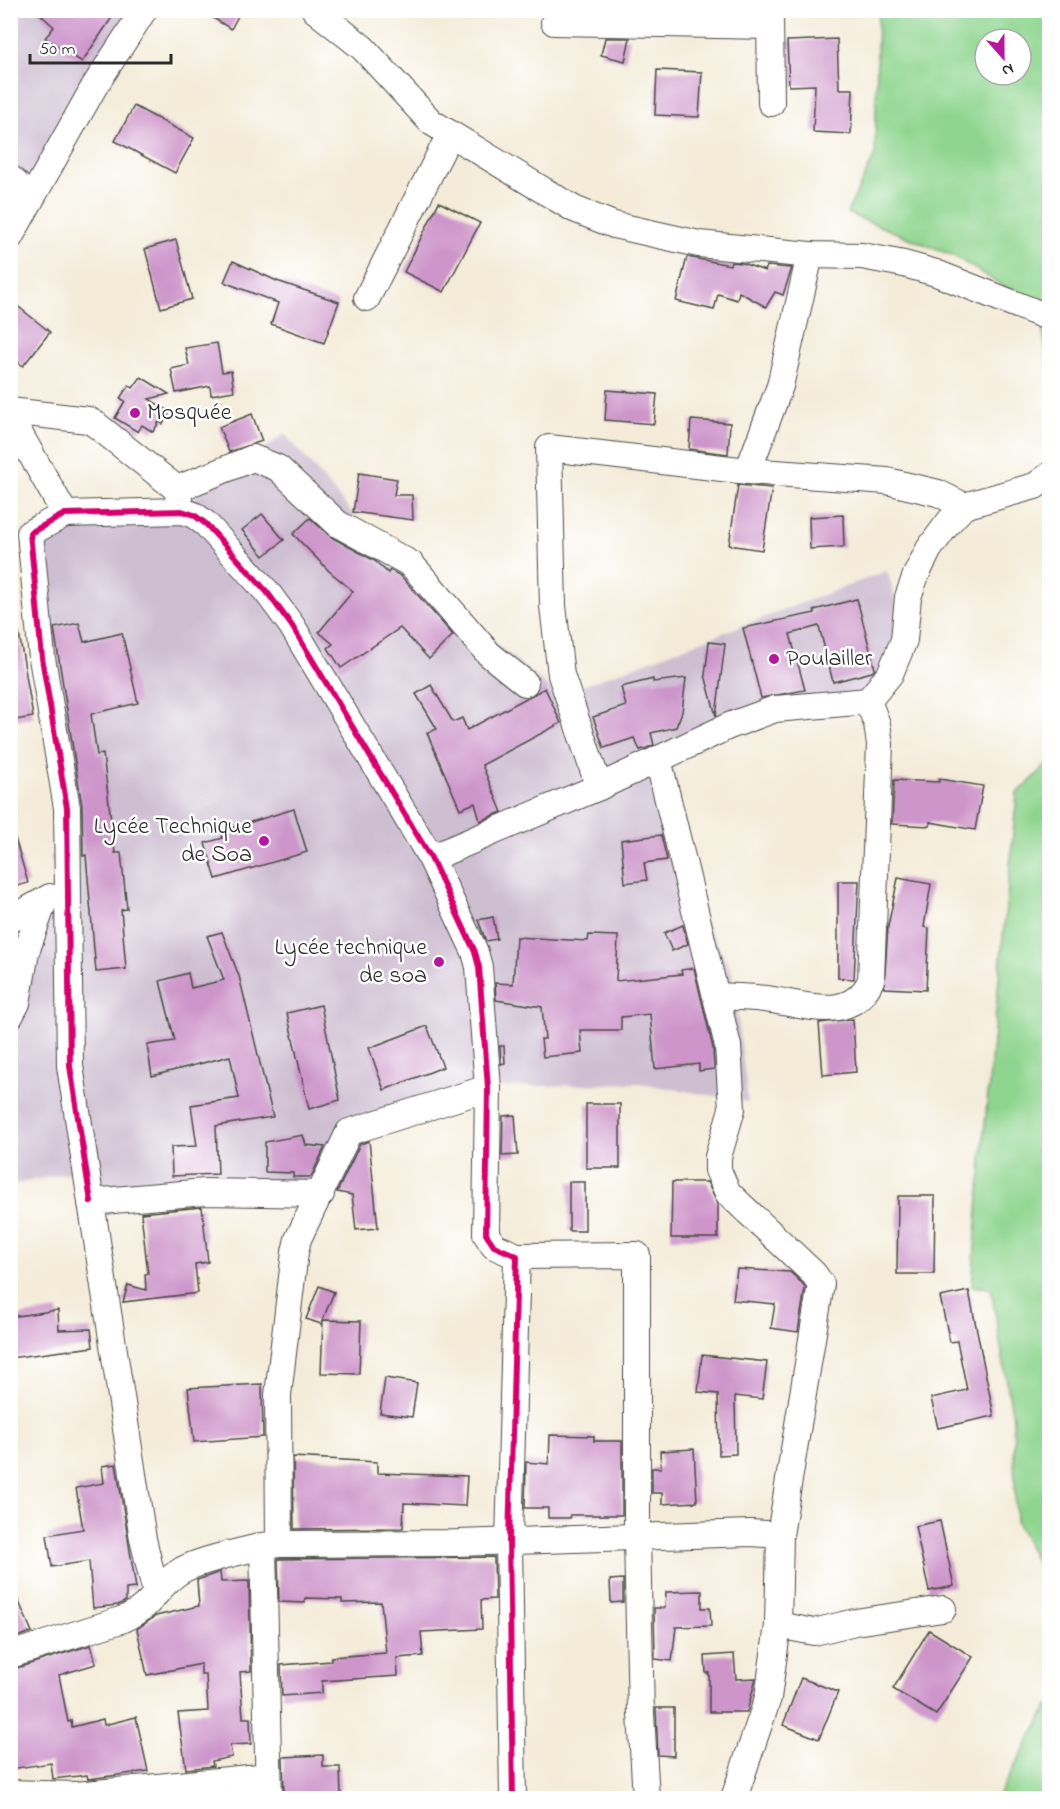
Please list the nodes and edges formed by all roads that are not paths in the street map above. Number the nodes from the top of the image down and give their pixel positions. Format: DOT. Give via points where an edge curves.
graph roads {
  1 [pos="144,10"];
  2 [pos="315,10"];
  3 [pos="770,19"];
  4 [pos="554,22"];
  5 [pos="771,104"];
  6 [pos="450,134"];
  7 [pos="10,178"];
  8 [pos="30,197"];
  9 [pos="10,237"];
  10 [pos="810,255"];
  11 [pos="366,298"];
  12 [pos="1050,318"];
  13 [pos="10,411"];
  14 [pos="10,417"];
  15 [pos="748,471"];
  16 [pos="1050,475"];
  17 [pos="179,500"];
  18 [pos="964,506"];
  19 [pos="65,514"];
  20 [pos="20,533"];
  21 [pos="525,683"];
  22 [pos="868,701"];
  23 [pos="658,759"];
  24 [pos="599,787"];
  25 [pos="431,858"];
  26 [pos="68,887"];
  27 [pos="44,901"];
  28 [pos="10,920"];
  29 [pos="718,996"];
  30 [pos="10,1016"];
  31 [pos="488,1088"];
  32 [pos="321,1194"];
  33 [pos="91,1202"];
  34 [pos="517,1256"];
  35 [pos="780,1535"];
  36 [pos="637,1538"];
  37 [pos="509,1541"];
  38 [pos="271,1545"];
  39 [pos="156,1593"];
  40 [pos="943,1610"];
  41 [pos="778,1625"];
  42 [pos="10,1655"];
  43 [pos="268,1787"];
  44 [pos="10,1793"];
  45 [pos="83,1796"];
  46 [pos="513,1798"];
  47 [pos="646,1798"];
  48 [pos="734,1798"];
  1 -- 8 [label="street"];
  2 -- 6 [label="street" via="363,48 431,122"];
  3 -- 4 [label="street"];
  3 -- 5 [label="street"];
  6 -- 10 [label="street" via="574,209 614,225 699,243"];
  6 -- 11 [label="street"];
  7 -- 8 [label="street"];
  8 -- 9 [label="street"];
  10 -- 12 [label="street" via="861,255 904,264"];
  10 -- 15 [label="street" via="780,386"];
  13 -- 17 [label="street" via="88,420"];
  14 -- 19 [label="street"];
  15 -- 18 [label="street" via="887,481 938,493"];
  15 -- 24 [label="street" via="549,448 553,606 561,675"];
  16 -- 18 [label="street" via="1035,486"];
  17 -- 19 [label="street"];
  17 -- 21 [label="street" via="253,458 278,468 338,525 411,564 489,654"];
  17 -- 25 [label="street" via="267,592 292,626"];
  18 -- 22 [label="street" via="929,549 916,575 908,597 904,640 890,674"];
  19 -- 20 [label="street"];
  20 -- 26 [label="street" via="67,808"];
  22 -- 23 [label="street" via="775,709"];
  22 -- 29 [label="street" via="880,744 871,980 865,993 851,1003 827,1009"];
  23 -- 24 [label="street"];
  23 -- 29 [label="street"];
  24 -- 25 [label="street"];
  25 -- 31 [label="street" via="480,967"];
  26 -- 27 [label="street"];
  26 -- 33 [label="street" via="70,1065"];
  27 -- 28 [label="street"];
  27 -- 30 [label="street" via="26,952 17,1003"];
  29 -- 35 [label="street" via="733,1092 718,1170 728,1193 821,1284"];
  31 -- 32 [label="street" via="349,1132"];
  31 -- 34 [label="street" via="486,1234 494,1246"];
  32 -- 33 [label="street" via="204,1192"];
  32 -- 38 [label="street" via="298,1239 287,1306 278,1395"];
  33 -- 39 [label="street" via="143,1539"];
  34 -- 36 [label="street" via="637,1255"];
  34 -- 37 [label="street"];
  35 -- 36 [label="street"];
  35 -- 41 [label="street"];
  36 -- 37 [label="street"];
  36 -- 47 [label="street"];
  37 -- 38 [label="street"];
  37 -- 46 [label="street"];
  38 -- 39 [label="street" via="182,1570"];
  38 -- 43 [label="street"];
  39 -- 42 [label="street" via="142,1611 124,1619"];
  40 -- 41 [label="street" via="814,1632"];
  41 -- 48 [label="street" via="768,1698"];
  43 -- 45 [label="street"];
  44 -- 45 [label="street"];
}
